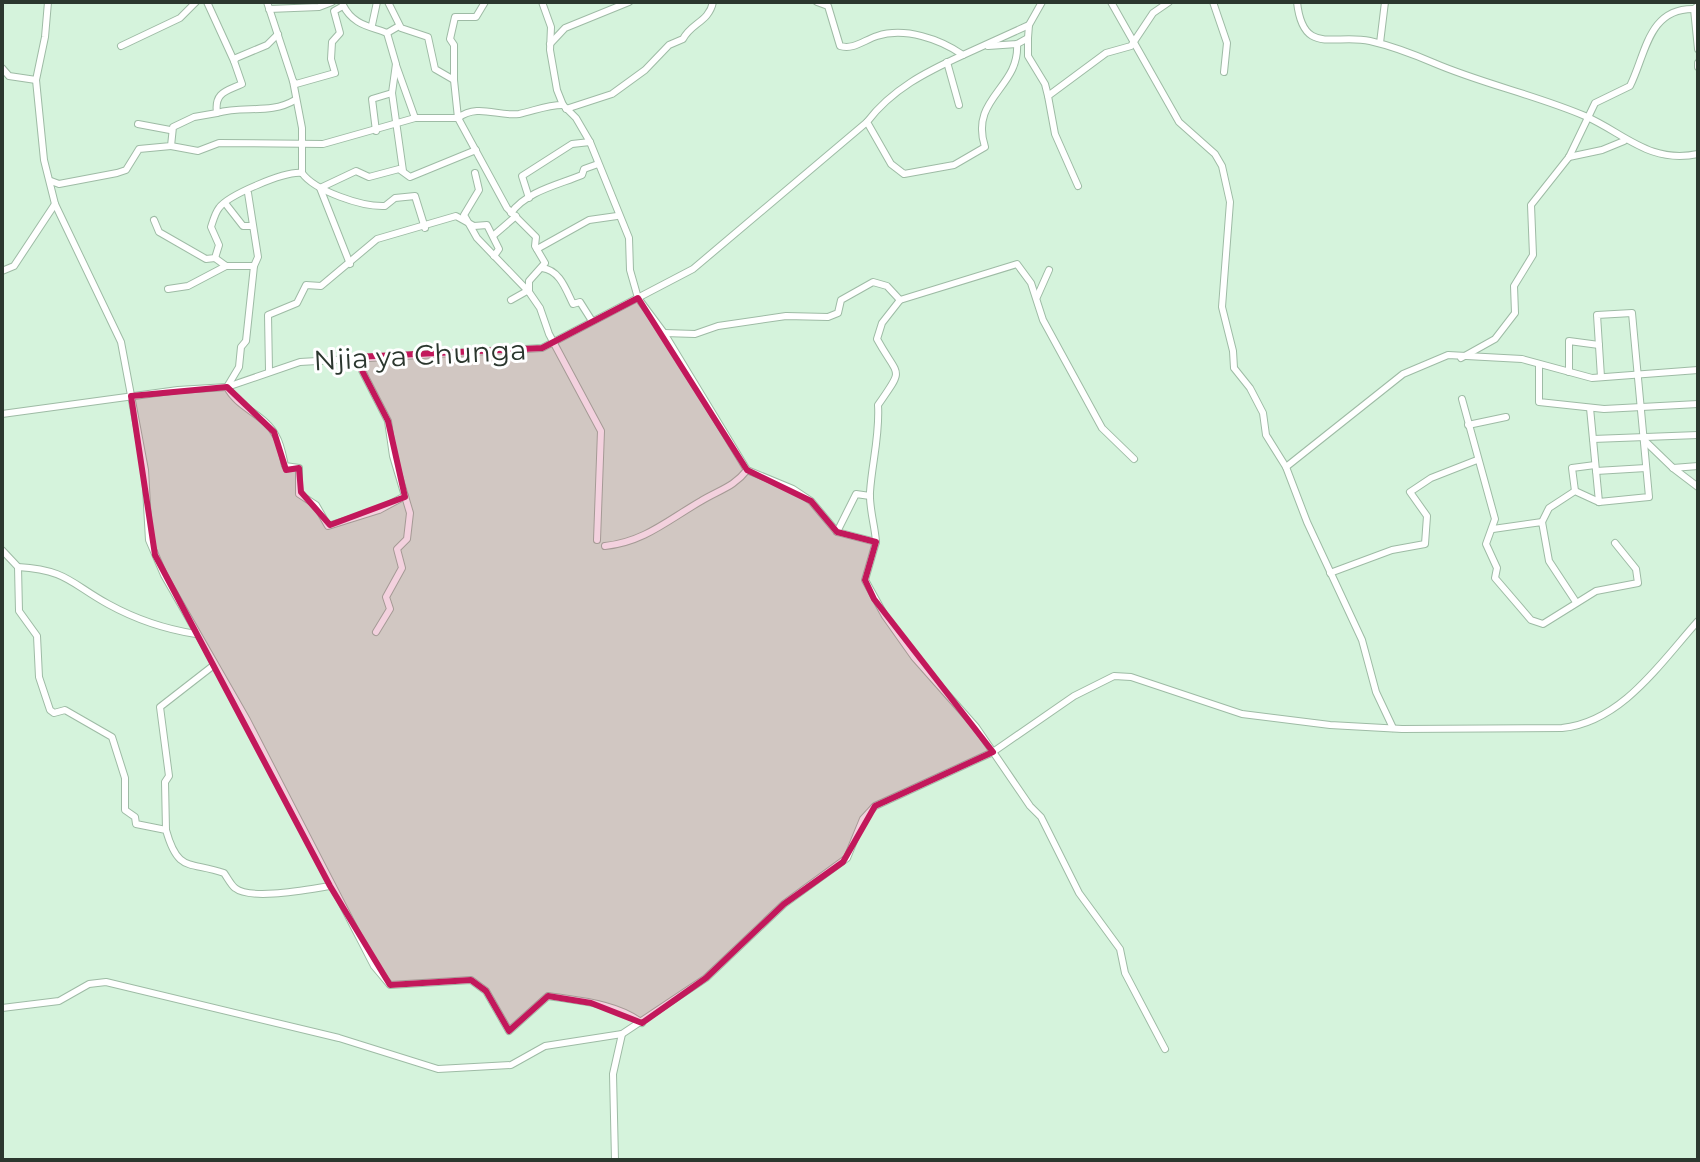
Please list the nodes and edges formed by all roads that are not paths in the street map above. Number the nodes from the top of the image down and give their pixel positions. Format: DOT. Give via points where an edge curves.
graph roads {
  1 [pos="48,2"];
  2 [pos="196,2"];
  3 [pos="207,2"];
  4 [pos="332,2"];
  5 [pos="377,2"];
  6 [pos="388,2"];
  7 [pos="485,2"];
  8 [pos="542,2"];
  9 [pos="629,2"];
  10 [pos="713,2"];
  11 [pos="817,2"];
  12 [pos="1042,2"];
  13 [pos="1111,2"];
  14 [pos="1169,2"];
  15 [pos="1213,2"];
  16 [pos="1297,2"];
  17 [pos="1385,2"];
  18 [pos="342,4"];
  19 [pos="268,6"];
  20 [pos="1696,8"];
  21 [pos="372,25"];
  22 [pos="1029,25"];
  23 [pos="399,26"];
  24 [pos="387,33"];
  25 [pos="278,34"];
  26 [pos="1028,38"];
  27 [pos="1132,41"];
  28 [pos="1380,43"];
  29 [pos="550,44"];
  30 [pos="1017,44"];
  31 [pos="121,46"];
  32 [pos="988,46"];
  33 [pos="1698,46"];
  34 [pos="963,55"];
  35 [pos="234,61"];
  36 [pos="947,62"];
  37 [pos="396,64"];
  38 [pos="2,68"];
  39 [pos="1224,72"];
  40 [pos="36,80"];
  41 [pos="454,80"];
  42 [pos="293,81"];
  43 [pos="392,93"];
  44 [pos="1048,96"];
  45 [pos="295,100"];
  46 [pos="959,105"];
  47 [pos="564,107"];
  48 [pos="217,113"];
  49 [pos="1587,117"];
  50 [pos="415,118"];
  51 [pos="458,118"];
  52 [pos="867,122"];
  53 [pos="138,124"];
  54 [pos="396,126"];
  55 [pos="170,130"];
  56 [pos="376,131"];
  57 [pos="1624,141"];
  58 [pos="303,142"];
  59 [pos="590,142"];
  60 [pos="171,146"];
  61 [pos="476,150"];
  62 [pos="1698,154"];
  63 [pos="1569,157"];
  64 [pos="598,164"];
  65 [pos="403,171"];
  66 [pos="302,173"];
  67 [pos="475,173"];
  68 [pos="51,181"];
  69 [pos="1078,186"];
  70 [pos="320,188"];
  71 [pos="248,193"];
  72 [pos="529,198"];
  73 [pos="225,203"];
  74 [pos="55,204"];
  75 [pos="513,215"];
  76 [pos="617,216"];
  77 [pos="154,220"];
  78 [pos="251,226"];
  79 [pos="474,226"];
  80 [pos="425,228"];
  81 [pos="494,235"];
  82 [pos="537,249"];
  83 [pos="494,256"];
  84 [pos="215,258"];
  85 [pos="350,264"];
  86 [pos="226,266"];
  87 [pos="254,266"];
  88 [pos="542,268"];
  89 [pos="1049,270"];
  90 [pos="2,271"];
  91 [pos="168,289"];
  92 [pos="528,292"];
  93 [pos="1037,297"];
  94 [pos="638,298"];
  95 [pos="511,300"];
  96 [pos="900,300"];
  97 [pos="592,321"];
  98 [pos="664,333"];
  99 [pos="554,340"];
  100 [pos="1599,345"];
  101 [pos="355,357"];
  102 [pos="1461,358"];
  103 [pos="1539,365"];
  104 [pos="269,370"];
  105 [pos="1698,370"];
  106 [pos="1569,372"];
  107 [pos="1636,374"];
  108 [pos="1601,377"];
  109 [pos="227,387"];
  110 [pos="131,396"];
  111 [pos="1462,399"];
  112 [pos="1698,404"];
  113 [pos="1638,407"];
  114 [pos="1590,408"];
  115 [pos="2,414"];
  116 [pos="1506,417"];
  117 [pos="1468,425"];
  118 [pos="1698,435"];
  119 [pos="1642,437"];
  120 [pos="1593,439"];
  121 [pos="1134,459"];
  122 [pos="1477,460"];
  123 [pos="1698,466"];
  124 [pos="1286,467"];
  125 [pos="1596,468"];
  126 [pos="1646,468"];
  127 [pos="1673,468"];
  128 [pos="747,470"];
  129 [pos="1698,487"];
  130 [pos="1575,491"];
  131 [pos="405,496"];
  132 [pos="870,496"];
  133 [pos="1599,502"];
  134 [pos="1542,522"];
  135 [pos="1493,529"];
  136 [pos="837,532"];
  137 [pos="597,540"];
  138 [pos="876,542"];
  139 [pos="1615,543"];
  140 [pos="605,546"];
  141 [pos="2,550"];
  142 [pos="18,567"];
  143 [pos="1330,573"];
  144 [pos="1576,602"];
  145 [pos="1698,621"];
  146 [pos="376,632"];
  147 [pos="196,634"];
  148 [pos="214,665"];
  149 [pos="1393,728"];
  150 [pos="993,752"];
  151 [pos="166,830"];
  152 [pos="330,886"];
  153 [pos="2,1008"];
  154 [pos="642,1023"];
  155 [pos="622,1034"];
  156 [pos="1165,1049"];
  157 [pos="615,1160"];
  1 -- 40 [label="street"];
  2 -- 31 [label="street" via="180,18"];
  3 -- 35 [label="street"];
  4 -- 19 [label="street" via="319,7"];
  5 -- 21 [label="street"];
  6 -- 23 [label="street"];
  7 -- 41 [label="street" via="476,17 455,17 450,39"];
  8 -- 29 [label="street" via="551,27"];
  9 -- 29 [label="street" via="565,28"];
  10 -- 47 [label="street" via="710,15 623,88"];
  11 -- 34 [label="street" via="828,6 840,46 855,46 881,34 910,34 934,39"];
  12 -- 22 [label="street"];
  13 -- 27 [label="street"];
  14 -- 27 [label="street" via="1153,13"];
  15 -- 39 [label="street" via="1227,43"];
  16 -- 28 [label="street" via="1304,30 1324,41"];
  17 -- 28 [label="street"];
  18 -- 21 [label="street" via="357,23"];
  18 -- 42 [label="street" via="334,11 340,33 332,42 335,73"];
  19 -- 25 [label="street"];
  20 -- 33 [label="street"];
  20 -- 49 [label="street" via="1673,13 1657,24 1630,86 1595,103"];
  21 -- 24 [label="street"];
  22 -- 26 [label="street"];
  22 -- 32 [label="street"];
  23 -- 24 [label="street"];
  23 -- 41 [label="street" via="428,37 435,69"];
  24 -- 37 [label="street"];
  25 -- 35 [label="street"];
  25 -- 42 [label="street"];
  26 -- 30 [label="street"];
  26 -- 44 [label="street" via="1028,56"];
  27 -- 44 [label="street" via="1131,46 1106,53"];
  27 -- 124 [label="street" via="1179,122 1222,166 1230,202 1222,307 1234,368 1250,388 1263,413 1266,435"];
  28 -- 49 [label="street"];
  29 -- 47 [label="street"];
  30 -- 32 [label="street"];
  30 -- 52 [label="street" via="1011,75 981,116 985,147 954,165 904,174 891,164"];
  32 -- 34 [label="street, Njia ya Chunga"];
  34 -- 36 [label="street, Njia ya Chunga"];
  35 -- 48 [label="street" via="242,84 223,91 215,103"];
  36 -- 46 [label="street"];
  36 -- 52 [label="street, Njia ya Chunga" via="892,93"];
  37 -- 43 [label="street"];
  37 -- 50 [label="street"];
  38 -- 40 [label="street" via="14,78"];
  40 -- 68 [label="street"];
  41 -- 51 [label="street"];
  42 -- 45 [label="street"];
  43 -- 54 [label="street"];
  43 -- 56 [label="street" via="372,99"];
  44 -- 69 [label="street" via="1055,134"];
  45 -- 48 [label="street" via="280,109"];
  45 -- 58 [label="street"];
  47 -- 51 [label="street" via="520,114 486,110"];
  47 -- 59 [label="street"];
  48 -- 55 [label="street"];
  49 -- 57 [label="street"];
  49 -- 63 [label="street"];
  50 -- 51 [label="street"];
  50 -- 54 [label="street"];
  51 -- 61 [label="street"];
  52 -- 94 [label="street, Njia ya Chunga" via="693,269"];
  53 -- 55 [label="street"];
  54 -- 56 [label="street"];
  54 -- 65 [label="street"];
  55 -- 60 [label="street"];
  56 -- 58 [label="street" via="323,144"];
  57 -- 62 [label="street" via="1664,153"];
  57 -- 63 [label="street"];
  58 -- 60 [label="street" via="219,143 198,151"];
  58 -- 66 [label="street"];
  59 -- 64 [label="street"];
  59 -- 72 [label="street" via="572,144 522,176"];
  60 -- 68 [label="street" via="139,149 126,170 59,184"];
  61 -- 65 [label="street" via="410,177"];
  61 -- 75 [label="street"];
  63 -- 102 [label="street" via="1531,205 1533,255 1514,286 1515,313 1495,339"];
  64 -- 72 [label="street"];
  64 -- 76 [label="street"];
  65 -- 70 [label="street" via="369,177 356,171"];
  66 -- 70 [label="street"];
  66 -- 71 [label="street" via="285,174"];
  67 -- 79 [label="street" via="479,190 464,211"];
  68 -- 74 [label="street"];
  70 -- 80 [label="street" via="375,206 415,196"];
  70 -- 85 [label="street"];
  71 -- 73 [label="street"];
  71 -- 78 [label="street"];
  72 -- 75 [label="street" via="518,203"];
  73 -- 78 [label="street" via="243,226"];
  73 -- 84 [label="street" via="211,227 219,245"];
  74 -- 90 [label="street" via="14,266"];
  74 -- 110 [label="street" via="81,265 113,320"];
  75 -- 81 [label="street"];
  75 -- 82 [label="street" via="536,237"];
  76 -- 82 [label="street" via="589,220"];
  76 -- 94 [label="street" via="629,238"];
  77 -- 84 [label="street" via="159,232 206,259"];
  78 -- 87 [label="street" via="258,257"];
  79 -- 80 [label="street" via="456,216"];
  79 -- 81 [label="street" via="487,225"];
  79 -- 83 [label="street" via="477,238"];
  80 -- 85 [label="street" via="377,239"];
  81 -- 83 [label="street" via="499,249"];
  82 -- 88 [label="street" via="544,259"];
  83 -- 92 [label="street"];
  84 -- 86 [label="street"];
  85 -- 104 [label="street" via="321,286 306,285 297,303 268,315"];
  86 -- 87 [label="street"];
  86 -- 91 [label="street" via="188,286"];
  87 -- 109 [label="street" via="246,341"];
  88 -- 92 [label="street" via="529,281"];
  88 -- 97 [label="street" via="559,277 573,304 580,302"];
  89 -- 93 [label="street"];
  92 -- 95 [label="street"];
  92 -- 99 [label="street"];
  93 -- 96 [label="street" via="1017,264"];
  93 -- 121 [label="street" via="1048,330 1102,428"];
  94 -- 97 [label="street, Njia ya Chunga"];
  94 -- 98 [label="street"];
  96 -- 98 [label="street" via="897,293 873,282 841,300 838,313 828,317 786,316 695,334"];
  96 -- 132 [label="street" via="878,329 877,339 897,376 878,405"];
  97 -- 99 [label="street, Njia ya Chunga"];
  98 -- 128 [label="street"];
  99 -- 101 [label="street, Njia ya Chunga" via="531,349"];
  99 -- 137 [label="street" via="601,431"];
  100 -- 106 [label="street" via="1569,341"];
  100 -- 107 [label="street" via="1597,315 1632,313"];
  100 -- 108 [label="street"];
  101 -- 104 [label="street, Njia ya Chunga"];
  101 -- 131 [label="street" via="388,421"];
  102 -- 103 [label="street" via="1522,359"];
  102 -- 124 [label="street" via="1436,358 1403,374"];
  103 -- 106 [label="street"];
  103 -- 114 [label="street" via="1539,402"];
  104 -- 109 [label="street, Njia ya Chunga"];
  105 -- 107 [label="street"];
  106 -- 108 [label="street"];
  107 -- 108 [label="street"];
  107 -- 113 [label="street"];
  109 -- 110 [label="street, Njia ya Chunga"];
  109 -- 131 [label="street" via="237,403 274,432 285,466 299,468 299,494 316,505 328,526"];
  110 -- 115 [label="street, Njia ya Chunga"];
  110 -- 147 [label="street" via="145,470 149,540"];
  111 -- 117 [label="street"];
  112 -- 113 [label="street"];
  113 -- 114 [label="street"];
  113 -- 119 [label="street"];
  114 -- 120 [label="street"];
  116 -- 117 [label="street"];
  117 -- 122 [label="street"];
  118 -- 119 [label="street"];
  119 -- 120 [label="street"];
  119 -- 126 [label="street"];
  119 -- 127 [label="street"];
  120 -- 125 [label="street"];
  122 -- 135 [label="street" via="1495,519"];
  122 -- 143 [label="street" via="1410,492 1427,516 1425,544"];
  123 -- 127 [label="street"];
  124 -- 143 [label="street"];
  125 -- 126 [label="street"];
  125 -- 130 [label="street" via="1572,468"];
  125 -- 133 [label="street"];
  126 -- 133 [label="street" via="1649,497"];
  127 -- 129 [label="street"];
  128 -- 136 [label="street" via="811,501"];
  128 -- 140 [label="street" via="733,486 658,530"];
  130 -- 133 [label="street"];
  130 -- 134 [label="street" via="1549,508"];
  131 -- 146 [label="street" via="410,513 407,539 397,549 402,568 386,597 390,609"];
  132 -- 136 [label="street" via="856,494"];
  132 -- 138 [label="street"];
  134 -- 135 [label="street"];
  134 -- 144 [label="street" via="1549,561"];
  135 -- 144 [label="street" via="1486,544 1497,568 1495,578 1531,620 1543,624"];
  136 -- 138 [label="street"];
  138 -- 150 [label="street" via="865,580 874,599 930,679"];
  139 -- 144 [label="street" via="1636,569 1638,583 1596,591"];
  141 -- 142 [label="street"];
  142 -- 147 [label="street" via="49,569 166,631"];
  142 -- 151 [label="street" via="19,611 37,636 39,677 50,710 65,710 112,737 125,778 125,810 139,825"];
  143 -- 149 [label="street" via="1362,640 1376,692"];
  145 -- 149 [label="street" via="1639,686 1582,726"];
  147 -- 148 [label="street"];
  148 -- 151 [label="street" via="160,707 168,772"];
  148 -- 152 [label="street"];
  149 -- 150 [label="street" via="1242,714 1124,675 1086,688"];
  150 -- 154 [label="street" via="875,806 843,862 784,904 706,978"];
  150 -- 156 [label="street" via="1041,817 1079,893 1120,949 1125,973"];
  151 -- 152 [label="street" via="171,851 186,867 224,873 236,889 287,893"];
  152 -- 154 [label="street" via="390,985 471,980 486,991 509,1031 548,996 631,1014"];
  153 -- 155 [label="street" via="59,1001 89,984 106,982 454,1070 511,1065 545,1046"];
  154 -- 155 [label="street"];
  155 -- 157 [label="street" via="613,1074"];
}
